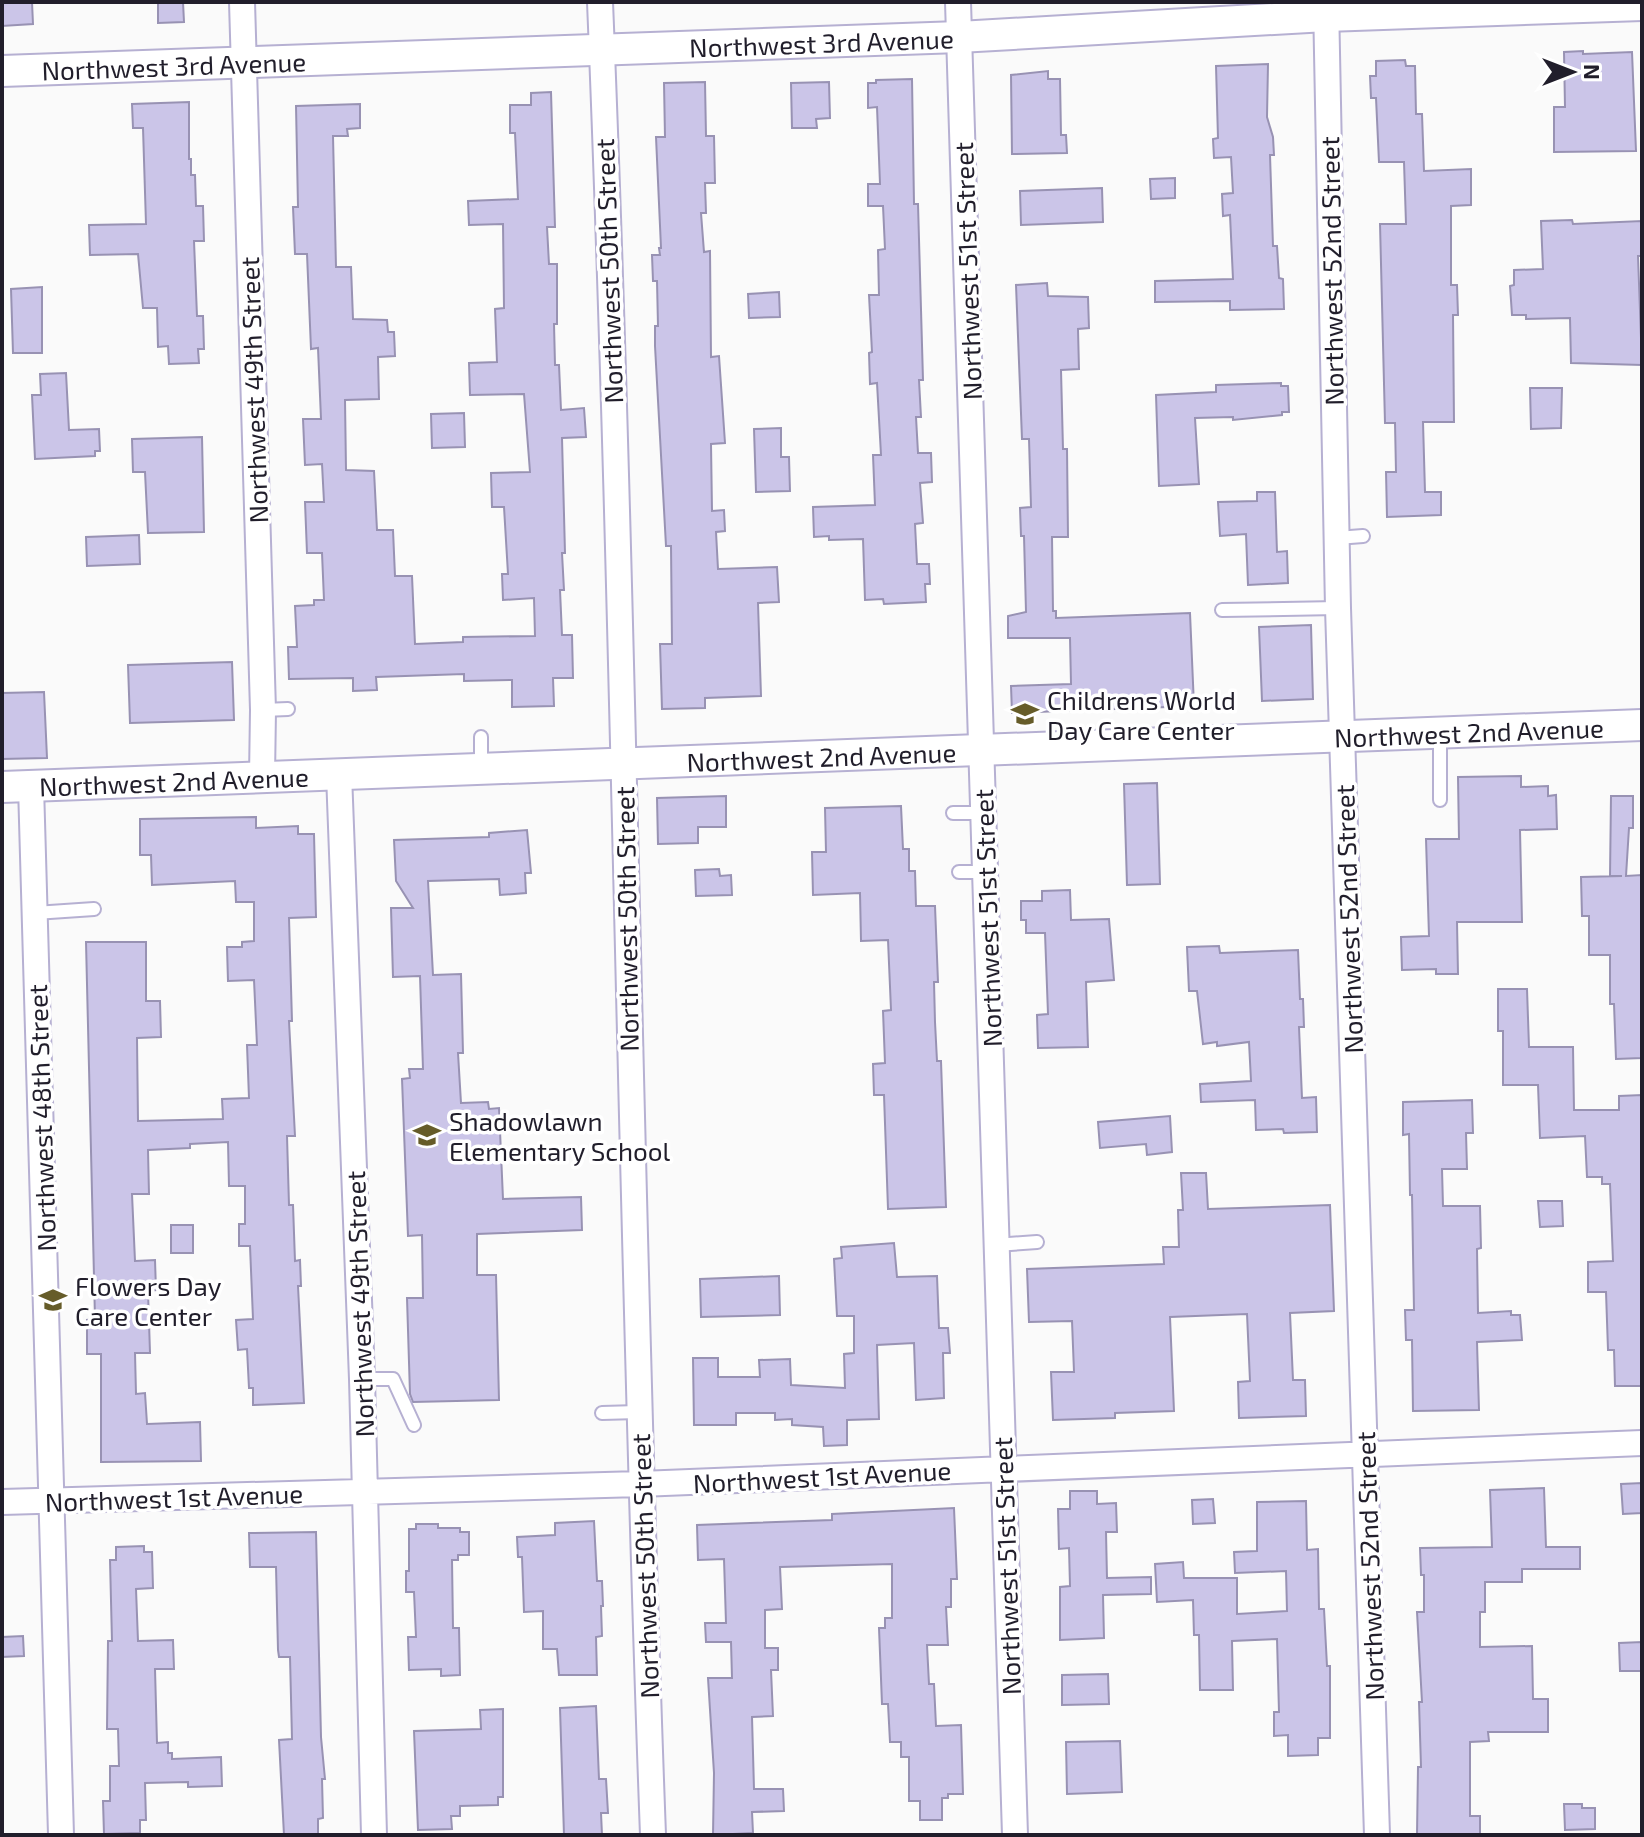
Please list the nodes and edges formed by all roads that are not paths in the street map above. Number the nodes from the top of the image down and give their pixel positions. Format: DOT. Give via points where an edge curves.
graph roads {
  1 [pos="242,2"];
  2 [pos="600,2"];
  3 [pos="958,2"];
  4 [pos="1642,5"];
  5 [pos="1326,9"];
  6 [pos="959,37"];
  7 [pos="602,49"];
  8 [pos="243,63"];
  9 [pos="2,71"];
  10 [pos="1363,536"];
  11 [pos="1337,538"];
  12 [pos="1338,608"];
  13 [pos="1222,610"];
  14 [pos="288,709"];
  15 [pos="263,710"];
  16 [pos="1642,725"];
  17 [pos="1440,732"];
  18 [pos="1342,736"];
  19 [pos="481,737"];
  20 [pos="983,750"];
  21 [pos="623,763"];
  22 [pos="481,769"];
  23 [pos="339,774"];
  24 [pos="262,777"];
  25 [pos="16,786"];
  26 [pos="1440,800"];
  27 [pos="953,813"];
  28 [pos="984,813"];
  29 [pos="959,872"];
  30 [pos="986,872"];
  31 [pos="94,909"];
  32 [pos="35,913"];
  33 [pos="1037,1242"];
  34 [pos="996,1245"];
  35 [pos="362,1379"];
  36 [pos="638,1412"];
  37 [pos="602,1413"];
  38 [pos="414,1425"];
  39 [pos="1642,1443"];
  40 [pos="1365,1453"];
  41 [pos="1002,1467"];
  42 [pos="640,1484"];
  43 [pos="365,1491"];
  44 [pos="52,1501"];
  45 [pos="2,1502"];
  46 [pos="61,1835"];
  47 [pos="374,1835"];
  48 [pos="653,1835"];
  49 [pos="1015,1835"];
  50 [pos="1377,1835"];
  1 -- 8 [label="street, Northwest 49th Street"];
  2 -- 7 [label="street, Northwest 50th Street"];
  3 -- 6 [label="street, Northwest 51st Street"];
  4 -- 5 [label="street, Northwest 3rd Avenue"];
  5 -- 6 [label="street, Northwest 3rd Avenue"];
  5 -- 11 [label="street, Northwest 52nd Street"];
  6 -- 7 [label="street, Northwest 3rd Avenue"];
  6 -- 20 [label="street, Northwest 51st Street"];
  7 -- 8 [label="street, Northwest 3rd Avenue"];
  7 -- 21 [label="street, Northwest 50th Street"];
  8 -- 9 [label="street, Northwest 3rd Avenue"];
  8 -- 15 [label="street, Northwest 49th Street"];
  10 -- 11 [label="lane"];
  11 -- 12 [label="street, Northwest 52nd Street"];
  12 -- 13 [label="lane"];
  12 -- 18 [label="street, Northwest 52nd Street"];
  14 -- 15 [label="lane"];
  15 -- 24 [label="street, Northwest 49th Street"];
  16 -- 17 [label="street, Northwest 2nd Avenue"];
  17 -- 18 [label="street, Northwest 2nd Avenue"];
  17 -- 26 [label="lane"];
  18 -- 20 [label="street, Northwest 2nd Avenue"];
  18 -- 40 [label="street, Northwest 52nd Street"];
  19 -- 22 [label="lane"];
  20 -- 21 [label="street, Northwest 2nd Avenue"];
  20 -- 28 [label="street, Northwest 51st Street"];
  21 -- 22 [label="street, Northwest 2nd Avenue"];
  21 -- 36 [label="street, Northwest 50th Street"];
  22 -- 23 [label="street, Northwest 2nd Avenue"];
  23 -- 24 [label="street, Northwest 2nd Avenue"];
  23 -- 35 [label="street, Northwest 49th Street"];
  24 -- 25 [label="street, Northwest 2nd Avenue"];
  25 -- 32 [label="street, Northwest 48th Street"];
  27 -- 28 [label="lane"];
  28 -- 30 [label="street, Northwest 51st Street"];
  29 -- 30 [label="lane"];
  30 -- 34 [label="street, Northwest 51st Street"];
  31 -- 32 [label="lane"];
  32 -- 44 [label="street, Northwest 48th Street"];
  33 -- 34 [label="lane"];
  34 -- 41 [label="street, Northwest 51st Street"];
  35 -- 38 [label="lane" via="393,1379"];
  35 -- 43 [label="street, Northwest 49th Street"];
  36 -- 37 [label="lane"];
  36 -- 42 [label="street, Northwest 50th Street"];
  39 -- 40 [label="street, Northwest 1st Avenue"];
  40 -- 41 [label="street, Northwest 1st Avenue"];
  40 -- 50 [label="street, Northwest 52nd Street"];
  41 -- 42 [label="street, Northwest 1st Avenue"];
  41 -- 49 [label="street, Northwest 51st Street"];
  42 -- 43 [label="street, Northwest 1st Avenue"];
  42 -- 48 [label="street, Northwest 50th Street"];
  43 -- 44 [label="street, Northwest 1st Avenue"];
  43 -- 47 [label="street, Northwest 49th Street"];
  44 -- 45 [label="street, Northwest 1st Avenue"];
  44 -- 46 [label="street, Northwest 48th Street"];
}
